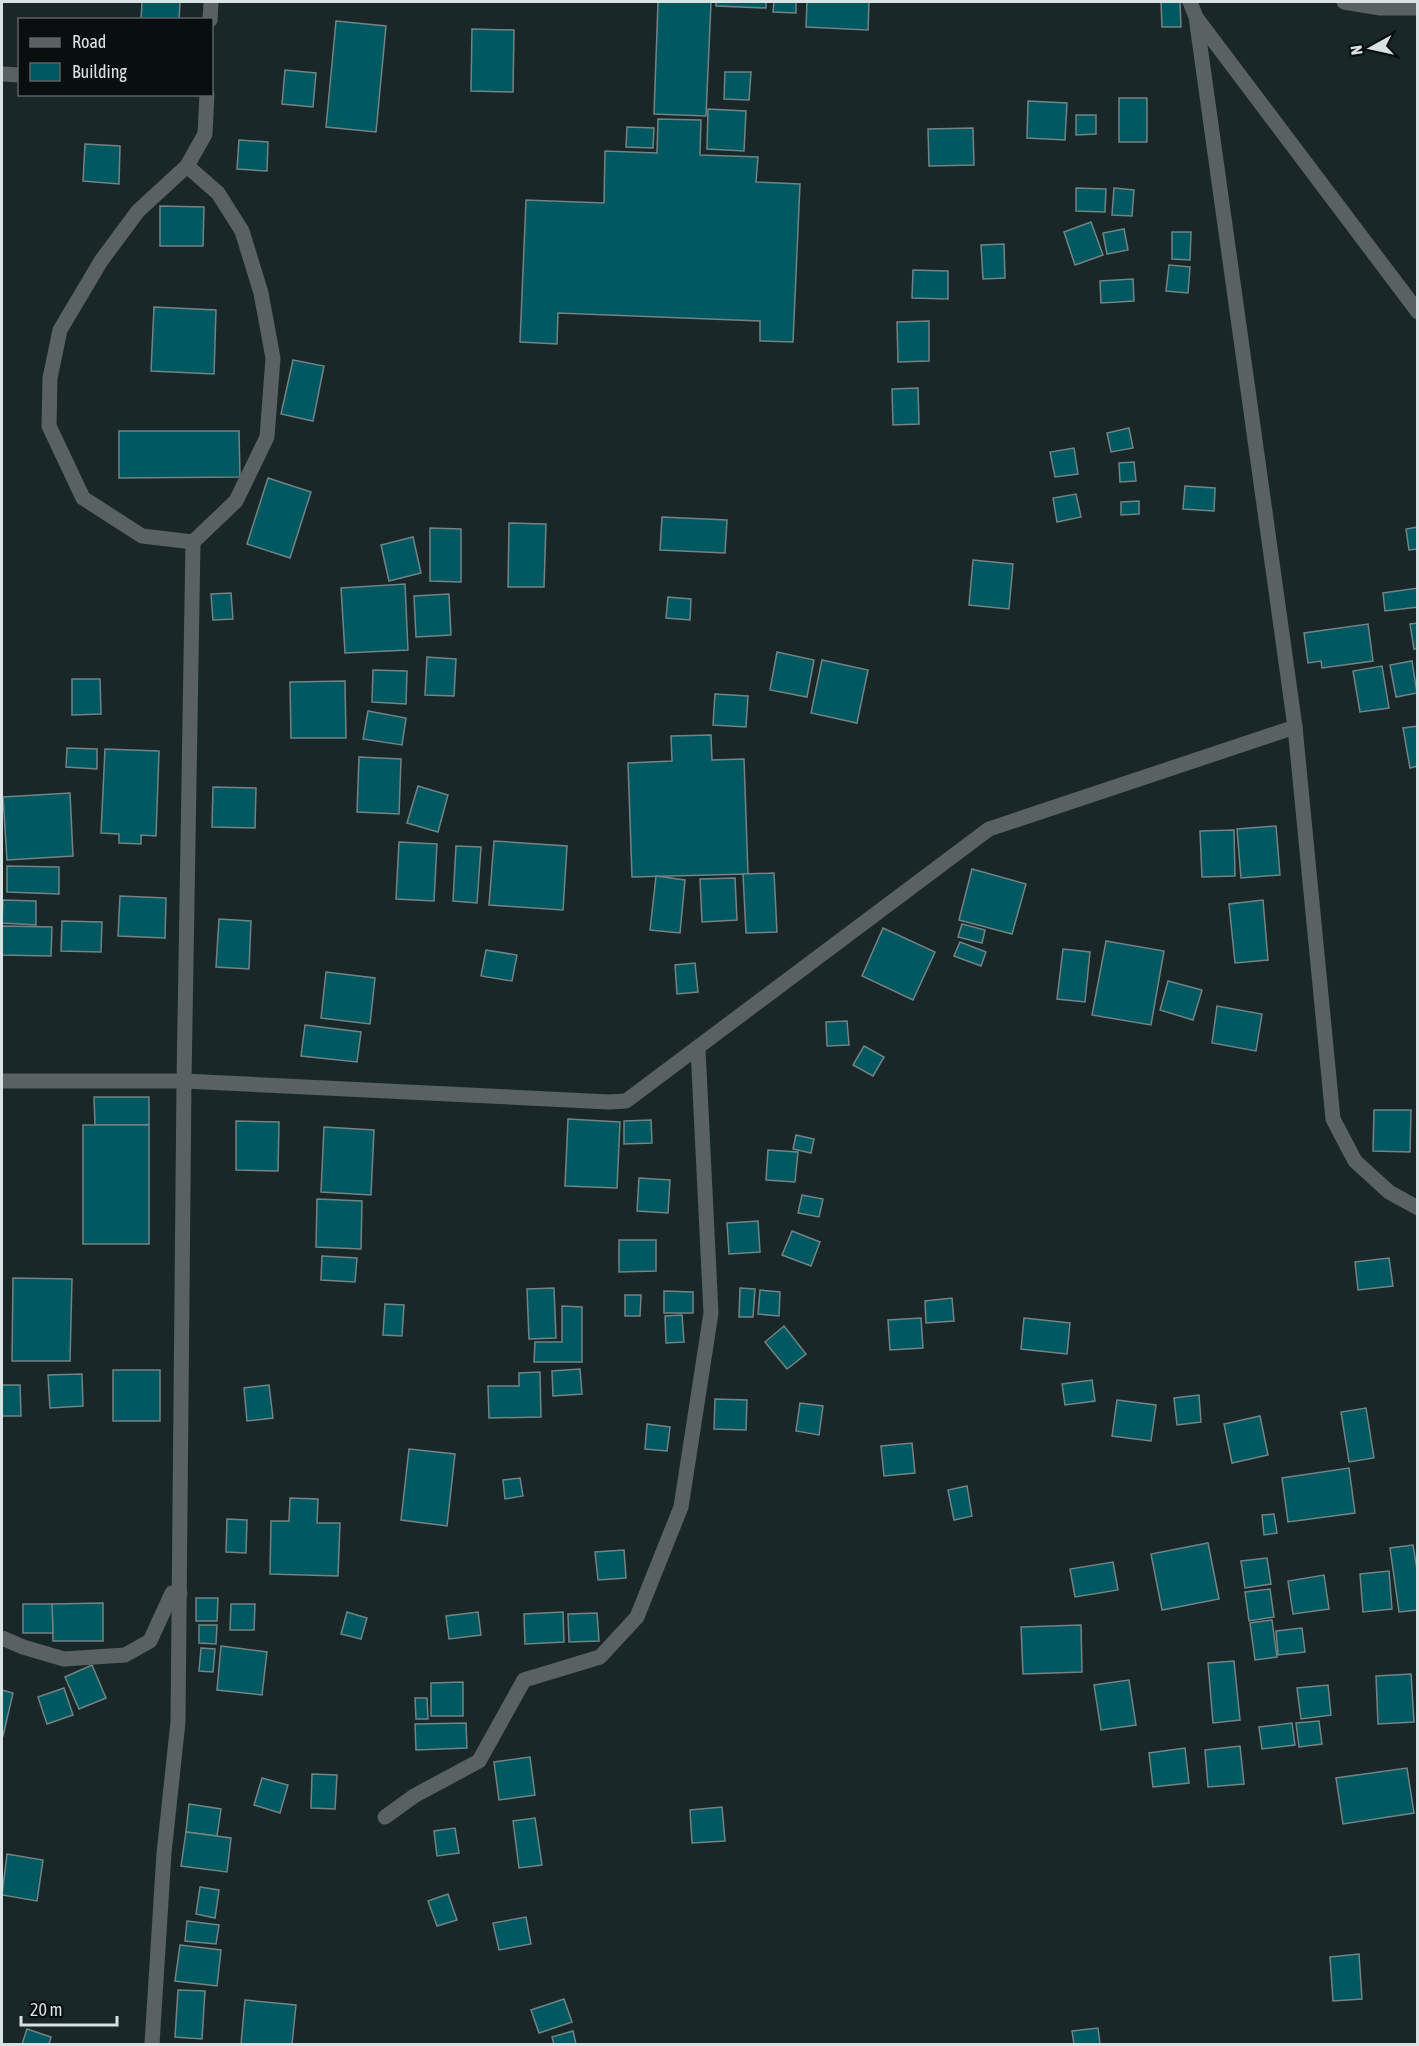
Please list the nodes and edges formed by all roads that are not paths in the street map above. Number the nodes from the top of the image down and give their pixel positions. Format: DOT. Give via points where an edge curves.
graph roads {
  1 [pos="211,2"];
  2 [pos="1190,2"];
  3 [pos="1344,2"];
  4 [pos="1418,8"];
  5 [pos="1196,17"];
  6 [pos="210,18"];
  7 [pos="2,74"];
  8 [pos="18,75"];
  9 [pos="207,96"];
  10 [pos="187,166"];
  11 [pos="1418,312"];
  12 [pos="193,542"];
  13 [pos="1295,727"];
  14 [pos="698,1049"];
  15 [pos="2,1081"];
  16 [pos="184,1081"];
  17 [pos="1418,1208"];
  18 [pos="180,1593"];
  19 [pos="2,1638"];
  20 [pos="385,1817"];
  21 [pos="152,2044"];
  1 -- 6 [label="street"];
  2 -- 5 [label="street"];
  3 -- 4 [label="street" via="1380,8"];
  5 -- 11 [label="street"];
  5 -- 13 [label="street"];
  7 -- 8 [label="street"];
  9 -- 10 [label="street" via="205,134"];
  10 -- 12 [label="street" via="218,193 242,231 261,293 273,358 267,437 236,501"];
  10 -- 12 [label="street" via="138,211 101,261 60,330 50,378 49,426 83,498 142,536"];
  12 -- 16 [label="street"];
  13 -- 14 [label="street" via="989,829"];
  13 -- 17 [label="street" via="1333,1119 1355,1161 1389,1192"];
  14 -- 16 [label="street" via="626,1101"];
  14 -- 20 [label="street" via="711,1312 681,1507 637,1617 600,1657 524,1680 479,1761 414,1796"];
  15 -- 16 [label="street"];
  16 -- 18 [label="street"];
  18 -- 19 [label="street" via="172,1593 150,1641 125,1655 64,1659"];
  18 -- 21 [label="street" via="178,1722 164,1853"];
}
